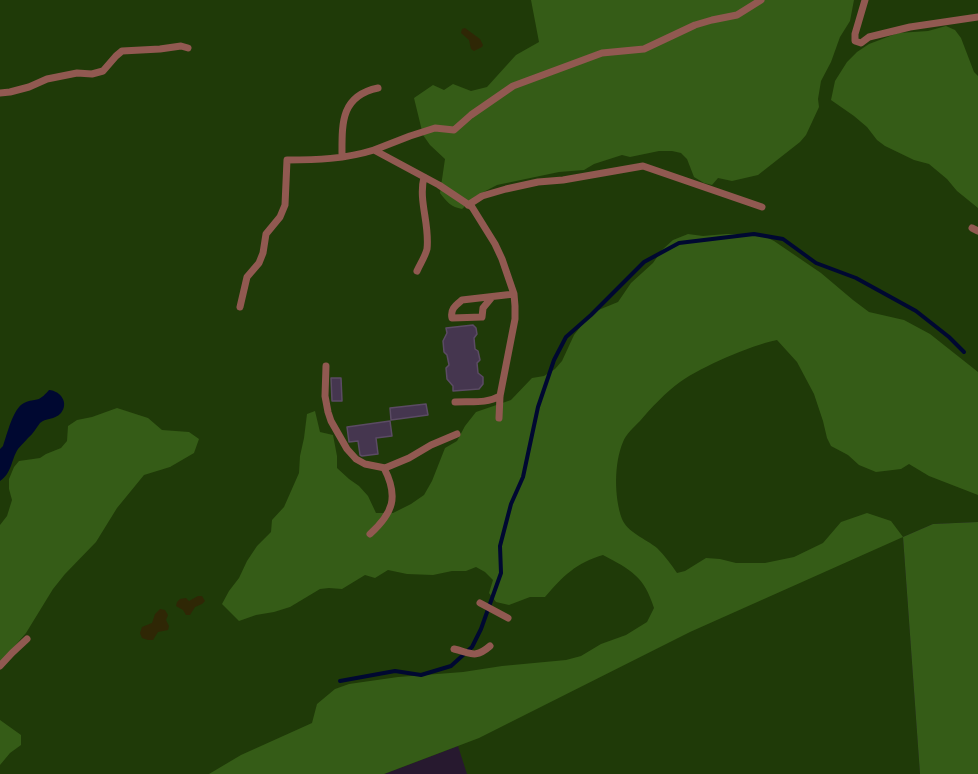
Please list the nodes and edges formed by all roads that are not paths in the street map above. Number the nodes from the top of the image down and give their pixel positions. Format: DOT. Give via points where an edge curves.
graph roads {
  1 [pos="761,0"];
  2 [pos="865,0"];
  3 [pos="978,17"];
  4 [pos="188,48"];
  5 [pos="378,88"];
  6 [pos="0,93"];
  7 [pos="374,150"];
  8 [pos="342,157"];
  9 [pos="424,177"];
  10 [pos="468,205"];
  11 [pos="762,207"];
  12 [pos="417,271"];
  13 [pos="514,294"];
  14 [pos="492,297"];
  15 [pos="240,307"];
  16 [pos="326,366"];
  17 [pos="500,396"];
  18 [pos="455,402"];
  19 [pos="499,418"];
  20 [pos="457,434"];
  21 [pos="384,468"];
  22 [pos="370,534"];
  23 [pos="482,604"];
  24 [pos="508,618"];
  25 [pos="27,639"];
  26 [pos="490,646"];
  27 [pos="458,650"];
  28 [pos="0,666"];
  1 -- 7 [label="lane" via="737,15 695,25 644,49 602,53 513,86 454,130 435,128"];
  2 -- 3 [label="lane" via="855,34 855,41 861,43 869,37 910,27"];
  4 -- 6 [label="lane" via="122,51 103,71 62,75"];
  5 -- 8 [label="lane" via="365,90 349,104 342,132"];
  7 -- 8 [label="lane"];
  7 -- 9 [label="lane"];
  8 -- 15 [label="lane" via="287,160 285,205 266,234 260,262 247,277"];
  9 -- 10 [label="lane"];
  9 -- 12 [label="lane" via="421,188 427,249"];
  10 -- 11 [label="lane" via="506,189 643,166"];
  10 -- 13 [label="lane" via="499,252"];
  13 -- 14 [label="lane"];
  13 -- 17 [label="lane" via="515,319"];
  14 -- 14 [label="lane" via="462,300 455,305 452,318 482,317 483,308"];
  16 -- 21 [label="lane" via="324,386 331,421 356,459"];
  17 -- 18 [label="lane" via="480,402"];
  17 -- 19 [label="lane"];
  20 -- 21 [label="lane"];
  21 -- 22 [label="lane" via="393,492 391,506"];
  23 -- 24 [label="lane"];
  25 -- 28 [label="lane"];
  26 -- 27 [label="lane" via="472,655"];
}
